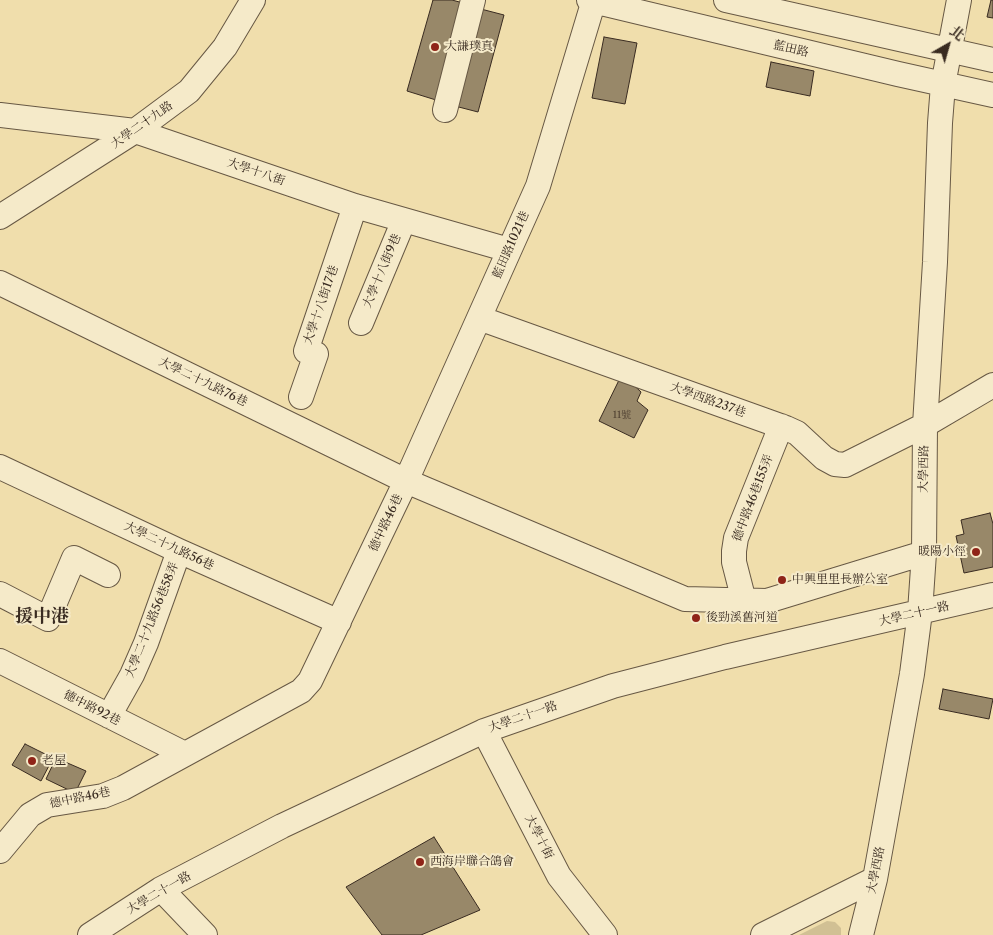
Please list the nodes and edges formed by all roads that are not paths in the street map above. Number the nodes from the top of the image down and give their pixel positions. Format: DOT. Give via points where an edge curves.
graph roads {
  1 [pos="253,0"];
  2 [pos="474,0"];
  3 [pos="592,0"];
  4 [pos="726,0"];
  5 [pos="959,0"];
  6 [pos="949,51"];
  7 [pos="993,60"];
  8 [pos="944,84"];
  9 [pos="993,95"];
  10 [pos="445,110"];
  11 [pos="0,115"];
  12 [pos="135,131"];
  13 [pos="355,206"];
  14 [pos="0,217"];
  15 [pos="404,220"];
  16 [pos="509,250"];
  17 [pos="0,283"];
  18 [pos="479,318"];
  19 [pos="361,323"];
  20 [pos="993,385"];
  21 [pos="301,397"];
  22 [pos="925,425"];
  23 [pos="781,426"];
  24 [pos="0,467"];
  25 [pos="406,481"];
  26 [pos="179,551"];
  27 [pos="924,553"];
  28 [pos="108,575"];
  29 [pos="0,594"];
  30 [pos="993,595"];
  31 [pos="744,601"];
  32 [pos="920,612"];
  33 [pos="339,622"];
  34 [pos="0,661"];
  35 [pos="109,716"];
  36 [pos="484,731"];
  37 [pos="185,754"];
  38 [pos="2,846"];
  39 [pos="875,879"];
  40 [pos="161,889"];
  41 [pos="90,935"];
  42 [pos="205,935"];
  43 [pos="605,935"];
  44 [pos="763,935"];
  45 [pos="861,935"];
  1 -- 12 [label="street, 大學二十九路" via="225,47 189,91"];
  2 -- 10 [label="street"];
  3 -- 8 [label="street, 藍田路"];
  3 -- 16 [label="street, 藍田路1021巷" via="538,186"];
  4 -- 6 [label="street"];
  5 -- 6 [label="street, 大學西路"];
  6 -- 7 [label="street"];
  6 -- 8 [label="street, 大學西路"];
  8 -- 9 [label="street, 藍田路"];
  8 -- 22 [label="street, 大學西路"];
  11 -- 12 [label="street, 大學十八街"];
  12 -- 13 [label="street, 大學十八街"];
  12 -- 14 [label="street, 大學二十九路"];
  13 -- 15 [label="street, 大學十八街"];
  13 -- 21 [label="street, 大學十八街17巷" via="306,351 316,354"];
  15 -- 16 [label="street, 大學十八街"];
  15 -- 19 [label="street, 大學十八街9巷"];
  16 -- 18 [label="street, 藍田路1021巷"];
  17 -- 25 [label="street, 大學二十九路76巷"];
  18 -- 23 [label="street, 大學西路237巷"];
  18 -- 25 [label="street, 藍田路1021巷"];
  20 -- 22 [label="street, 大學西路237巷"];
  22 -- 23 [label="street, 大學西路237巷" via="845,465 829,461 797,433"];
  22 -- 27 [label="street, 大學西路"];
  23 -- 31 [label="street, 德中路46巷155弄" via="735,545 734,562"];
  24 -- 26 [label="street, 大學二十九路56巷"];
  25 -- 31 [label="street, 德中路46巷" via="685,599"];
  25 -- 33 [label="street, 德中路46巷"];
  26 -- 33 [label="street, 大學二十九路56巷"];
  26 -- 35 [label="street, 大學二十九路56巷58弄" via="146,643"];
  27 -- 31 [label="street, 德中路46巷" via="768,601"];
  27 -- 32 [label="street, 大學西路"];
  28 -- 29 [label="street" via="74,558 48,619"];
  30 -- 32 [label="street, 大學二十一路"];
  32 -- 36 [label="street, 大學二十一路" via="613,686"];
  32 -- 39 [label="street, 大學西路"];
  33 -- 37 [label="street, 德中路46巷" via="310,681 301,691"];
  34 -- 35 [label="street, 德中路92巷"];
  35 -- 37 [label="street, 德中路92巷"];
  36 -- 40 [label="street, 大學二十一路" via="282,826"];
  36 -- 43 [label="street, 大學十街" via="559,876"];
  37 -- 38 [label="street, 德中路46巷" via="103,796 47,805 30,815"];
  39 -- 44 [label="street"];
  39 -- 45 [label="street, 大學西路"];
  40 -- 41 [label="street, 大學二十一路"];
  40 -- 42 [label="street"];
}
